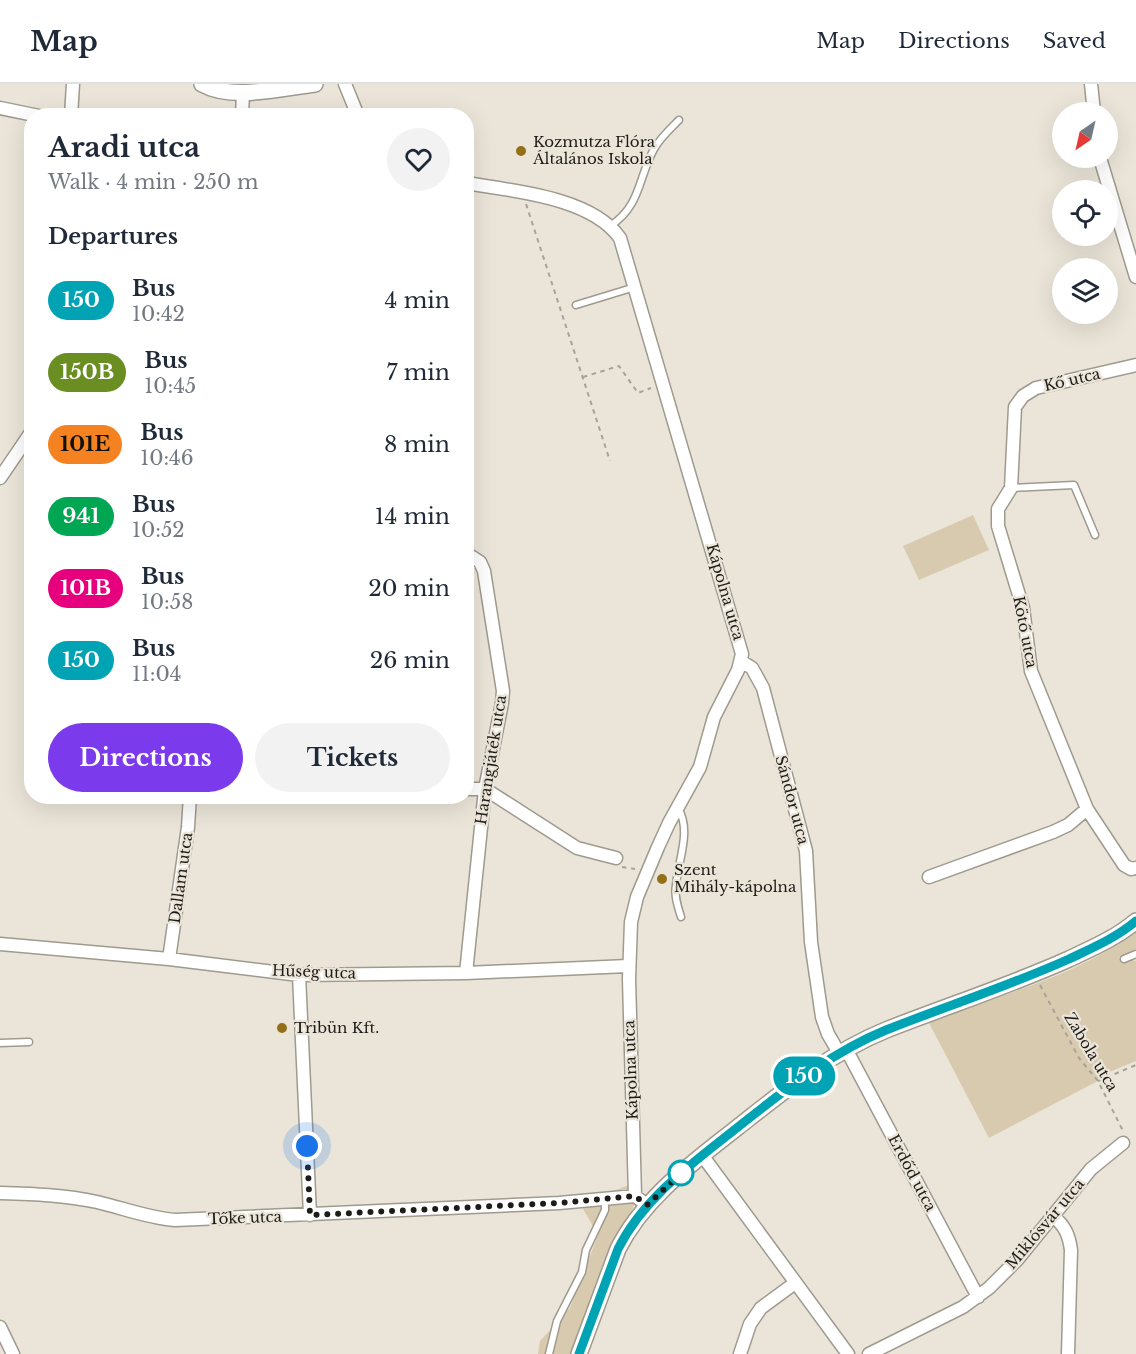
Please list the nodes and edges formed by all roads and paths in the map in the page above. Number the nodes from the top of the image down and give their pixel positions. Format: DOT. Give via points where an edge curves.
graph roads {
  1 [pos="73,84"];
  2 [pos="202,84"];
  3 [pos="315,84"];
  4 [pos="345,84"];
  5 [pos="1091,84"];
  6 [pos="243,93"];
  7 [pos="1093,102"];
  8 [pos="0,108"];
  9 [pos="72,108"];
  10 [pos="242,108"];
  11 [pos="355,108"];
  12 [pos="24,113"];
  13 [pos="679,120"];
  14 [pos="1103,168"];
  15 [pos="474,184"];
  16 [pos="522,193"];
  17 [pos="610,226"];
  18 [pos="1136,278"];
  19 [pos="635,287"];
  20 [pos="576,305"];
  21 [pos="1136,365"];
  22 [pos="583,377"];
  23 [pos="663,384"];
  24 [pos="1015,407"];
  25 [pos="24,443"];
  26 [pos="610,461"];
  27 [pos="0,478"];
  28 [pos="1011,488"];
  29 [pos="1095,535"];
  30 [pos="474,558"];
  31 [pos="741,661"];
  32 [pos="474,789"];
  33 [pos="485,789"];
  34 [pos="189,804"];
  35 [pos="678,807"];
  36 [pos="1087,809"];
  37 [pos="616,858"];
  38 [pos="1136,868"];
  39 [pos="929,877"];
  40 [pos="681,917"];
  41 [pos="1136,921"];
  42 [pos="0,945"];
  43 [pos="1136,954"];
  44 [pos="169,959"];
  45 [pos="1124,959"];
  46 [pos="628,966"];
  47 [pos="466,972"];
  48 [pos="1035,974"];
  49 [pos="299,975"];
  50 [pos="29,1042"];
  51 [pos="0,1043"];
  52 [pos="842,1051"];
  53 [pos="1136,1065"];
  54 [pos="1098,1081"];
  55 [pos="1123,1143"];
  56 [pos="702,1155"];
  57 [pos="0,1193"];
  58 [pos="605,1199"];
  59 [pos="641,1200"];
  60 [pos="310,1215"];
  61 [pos="1053,1216"];
  62 [pos="795,1283"];
  63 [pos="978,1297"];
  64 [pos="0,1327"];
  65 [pos="13,1354"];
  66 [pos="549,1354"];
  67 [pos="579,1354"];
  68 [pos="740,1354"];
  69 [pos="848,1354"];
  70 [pos="869,1354"];
  71 [pos="1068,1354"];
  1 -- 9 [label="street"];
  2 -- 6 [label="street" via="221,92"];
  3 -- 6 [label="street"];
  4 -- 11 [label="street"];
  5 -- 7 [label="street"];
  6 -- 10 [label="street"];
  8 -- 12 [label="street"];
  13 -- 17 [label="lane" via="654,148 631,206"];
  14 -- 18 [label="street"];
  15 -- 16 [label="street, Kápolna utca"];
  16 -- 17 [label="street, Kápolna utca" via="576,207"];
  16 -- 22 [label="path"];
  17 -- 19 [label="street, Kápolna utca" via="623,242"];
  19 -- 20 [label="lane"];
  19 -- 23 [label="street, Kápolna utca"];
  21 -- 24 [label="street, Kő utca" via="1036,388"];
  22 -- 23 [label="path" via="619,366 638,393"];
  22 -- 26 [label="path"];
  23 -- 31 [label="street, Kápolna utca" via="741,646"];
  24 -- 28 [label="street, Kötő utca"];
  25 -- 27 [label="street"];
  28 -- 29 [label="lane" via="1074,485"];
  28 -- 36 [label="street, Kötő utca" via="998,509 998,526 1023,608 1031,671"];
  30 -- 33 [label="street, Harangjáték utca" via="484,571 503,691"];
  31 -- 35 [label="street, Kápolna utca" via="714,717 700,767"];
  31 -- 52 [label="street, Sándor utca" via="752,668 763,688 806,850 811,942 822,1017 828,1034"];
  32 -- 33 [label="street"];
  33 -- 37 [label="street" via="577,848"];
  33 -- 47 [label="street, Harangjáték utca"];
  34 -- 44 [label="street, Dallam utca"];
  35 -- 40 [label="lane" via="685,823 675,886"];
  35 -- 46 [label="street, Kápolna utca" via="633,909"];
  36 -- 38 [label="street, Kötő utca" via="1124,865"];
  36 -- 39 [label="street" via="1053,832"];
  41 -- 48 [label="street" via="1109,940"];
  42 -- 44 [label="street, Hűség utca"];
  43 -- 45 [label="lane"];
  44 -- 49 [label="street, Hűség utca"];
  46 -- 47 [label="street, Hűség utca"];
  46 -- 59 [label="street, Kápolna utca"];
  47 -- 49 [label="street, Hűség utca"];
  48 -- 52 [label="street"];
  48 -- 54 [label="path, Zabola utca" via="1079,1058"];
  49 -- 60 [label="street"];
  50 -- 51 [label="lane"];
  52 -- 56 [label="street"];
  52 -- 63 [label="street, Erdőd utca"];
  53 -- 54 [label="path"];
  54 -- 55 [label="path, Zabola utca" via="1124,1132"];
  55 -- 61 [label="street, Miklósvár utca" via="1090,1169"];
  56 -- 59 [label="street" via="672,1181"];
  56 -- 62 [label="street"];
  57 -- 60 [label="street, Tőke utca" via="77,1198 165,1220"];
  58 -- 59 [label="street, Tőke utca"];
  58 -- 60 [label="street, Tőke utca"];
  58 -- 66 [label="lane" via="605,1210 586,1250 582,1272 557,1321"];
  59 -- 67 [label="street" via="618,1249"];
  61 -- 63 [label="street, Miklósvár utca" via="1017,1260"];
  61 -- 71 [label="street" via="1065,1227 1071,1250"];
  62 -- 68 [label="street" via="760,1308"];
  62 -- 69 [label="street"];
  63 -- 70 [label="street, Miklósvár utca"];
  64 -- 65 [label="street"];
}
